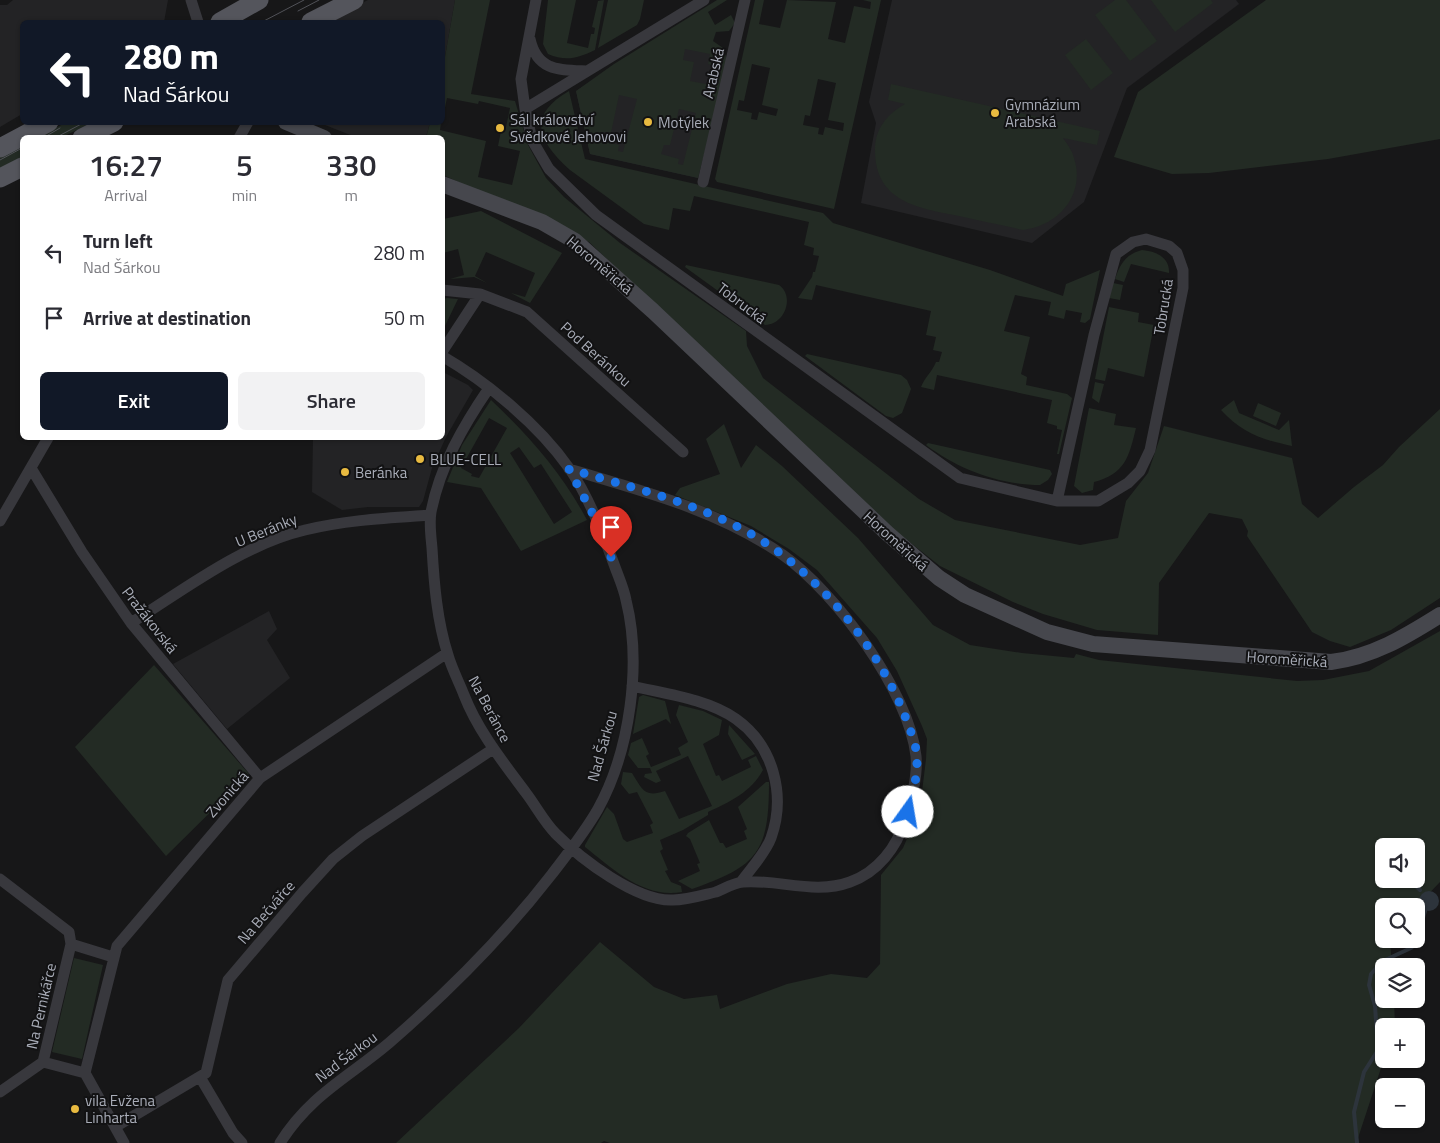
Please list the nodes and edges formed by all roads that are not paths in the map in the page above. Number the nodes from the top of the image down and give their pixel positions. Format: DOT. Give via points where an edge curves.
graph roads {
  1 [pos="191,0"];
  2 [pos="259,0"];
  3 [pos="354,0"];
  4 [pos="536,0"];
  5 [pos="704,0"];
  6 [pos="745,0"];
  7 [pos="197,20"];
  8 [pos="224,20"];
  9 [pos="315,20"];
  10 [pos="529,32"];
  11 [pos="586,71"];
  12 [pos="525,109"];
  13 [pos="43,125"];
  14 [pos="108,125"];
  15 [pos="293,125"];
  16 [pos="24,135"];
  17 [pos="88,135"];
  18 [pos="317,135"];
  19 [pos="20,137"];
  20 [pos="0,148"];
  21 [pos="20,167"];
  22 [pos="0,178"];
  23 [pos="703,182"];
  24 [pos="445,185"];
  25 [pos="445,290"];
  26 [pos="480,294"];
  27 [pos="445,347"];
  28 [pos="445,358"];
  29 [pos="488,388"];
  30 [pos="47,440"];
  31 [pos="683,452"];
  32 [pos="31,468"];
  33 [pos="569,469"];
  34 [pos="1057,501"];
  35 [pos="430,515"];
  36 [pos="0,521"];
  37 [pos="1440,615"];
  38 [pos="130,623"];
  39 [pos="447,653"];
  40 [pos="632,686"];
  41 [pos="493,748"];
  42 [pos="260,778"];
  43 [pos="572,848"];
  44 [pos="0,879"];
  45 [pos="741,882"];
  46 [pos="71,944"];
  47 [pos="113,956"];
  48 [pos="43,1062"];
  49 [pos="85,1073"];
  50 [pos="200,1077"];
  51 [pos="0,1092"];
  52 [pos="115,1127"];
  53 [pos="124,1143"];
  54 [pos="242,1143"];
  55 [pos="280,1143"];
  1 -- 7 [label="street"];
  2 -- 8 [label="main road"];
  3 -- 9 [label="main road"];
  4 -- 10 [label="street"];
  5 -- 11 [label="street"];
  6 -- 23 [label="street, Arabská"];
  10 -- 11 [label="street" via="532,49 543,63 561,70"];
  10 -- 12 [label="street, Tobrucká" via="521,79"];
  11 -- 12 [label="street"];
  12 -- 34 [label="street, Tobrucká" via="532,140 549,169 596,215 960,478"];
  13 -- 16 [label="main road"];
  14 -- 17 [label="main road"];
  15 -- 18 [label="main road"];
  19 -- 20 [label="main road"];
  21 -- 22 [label="main road"];
  24 -- 37 [label="main road, Horoměřická" via="542,222 575,241 887,533 939,578 994,610 1047,632 1093,644 1331,662 1357,659 1388,646"];
  25 -- 26 [label="street, Pod Beránkou"];
  26 -- 27 [label="street"];
  26 -- 31 [label="street, Pod Beránkou" via="528,312"];
  28 -- 29 [label="street, Nad Šárkou"];
  29 -- 33 [label="street, Nad Šárkou" via="530,425"];
  29 -- 35 [label="street, Na Beránce" via="447,458"];
  30 -- 32 [label="street"];
  32 -- 36 [label="street"];
  32 -- 38 [label="street, Pražákovská"];
  33 -- 40 [label="street, Nad Šárkou" via="595,518 626,600 633,652"];
  33 -- 45 [label="street" via="662,496 712,516 751,534 787,558 812,581 862,638 897,696 912,734 917,759 912,798 899,840 873,870 850,882 830,887"];
  34 -- 34 [label="street, Tobrucká" via="1098,501 1114,493 1140,471 1150,450 1183,288 1183,270 1169,246 1146,239 1133,242 1116,254 1094,335"];
  35 -- 38 [label="street, U Beránky" via="354,521 304,530 270,542 241,555"];
  35 -- 39 [label="street, Na Beránce" via="435,588"];
  38 -- 42 [label="street, Pražákovská"];
  39 -- 41 [label="street, Na Beránce" via="468,706"];
  39 -- 42 [label="street, Zvonická"];
  40 -- 43 [label="street, Nad Šárkou" via="626,729 614,770 598,808"];
  40 -- 45 [label="street" via="708,705 736,719 755,738 765,754 774,772 778,796 776,818 761,856"];
  41 -- 43 [label="street, Na Beránce" via="553,831"];
  41 -- 50 [label="street, Na Bečvářce" via="333,859 228,980 206,1073"];
  42 -- 47 [label="street, Zvonická" via="117,946"];
  43 -- 45 [label="street, Na Beránce" via="622,884 653,898 673,900 691,897"];
  43 -- 55 [label="street, Nad Šárkou" via="526,907 463,975 388,1044 320,1094 293,1122"];
  44 -- 46 [label="street" via="69,932"];
  46 -- 47 [label="street"];
  46 -- 48 [label="street, Na Pernikářce"];
  47 -- 49 [label="street"];
  48 -- 49 [label="street, Na Pernikářce"];
  48 -- 51 [label="street"];
  49 -- 52 [label="street"];
  50 -- 52 [label="street"];
  50 -- 54 [label="street"];
  52 -- 53 [label="street"];
}
